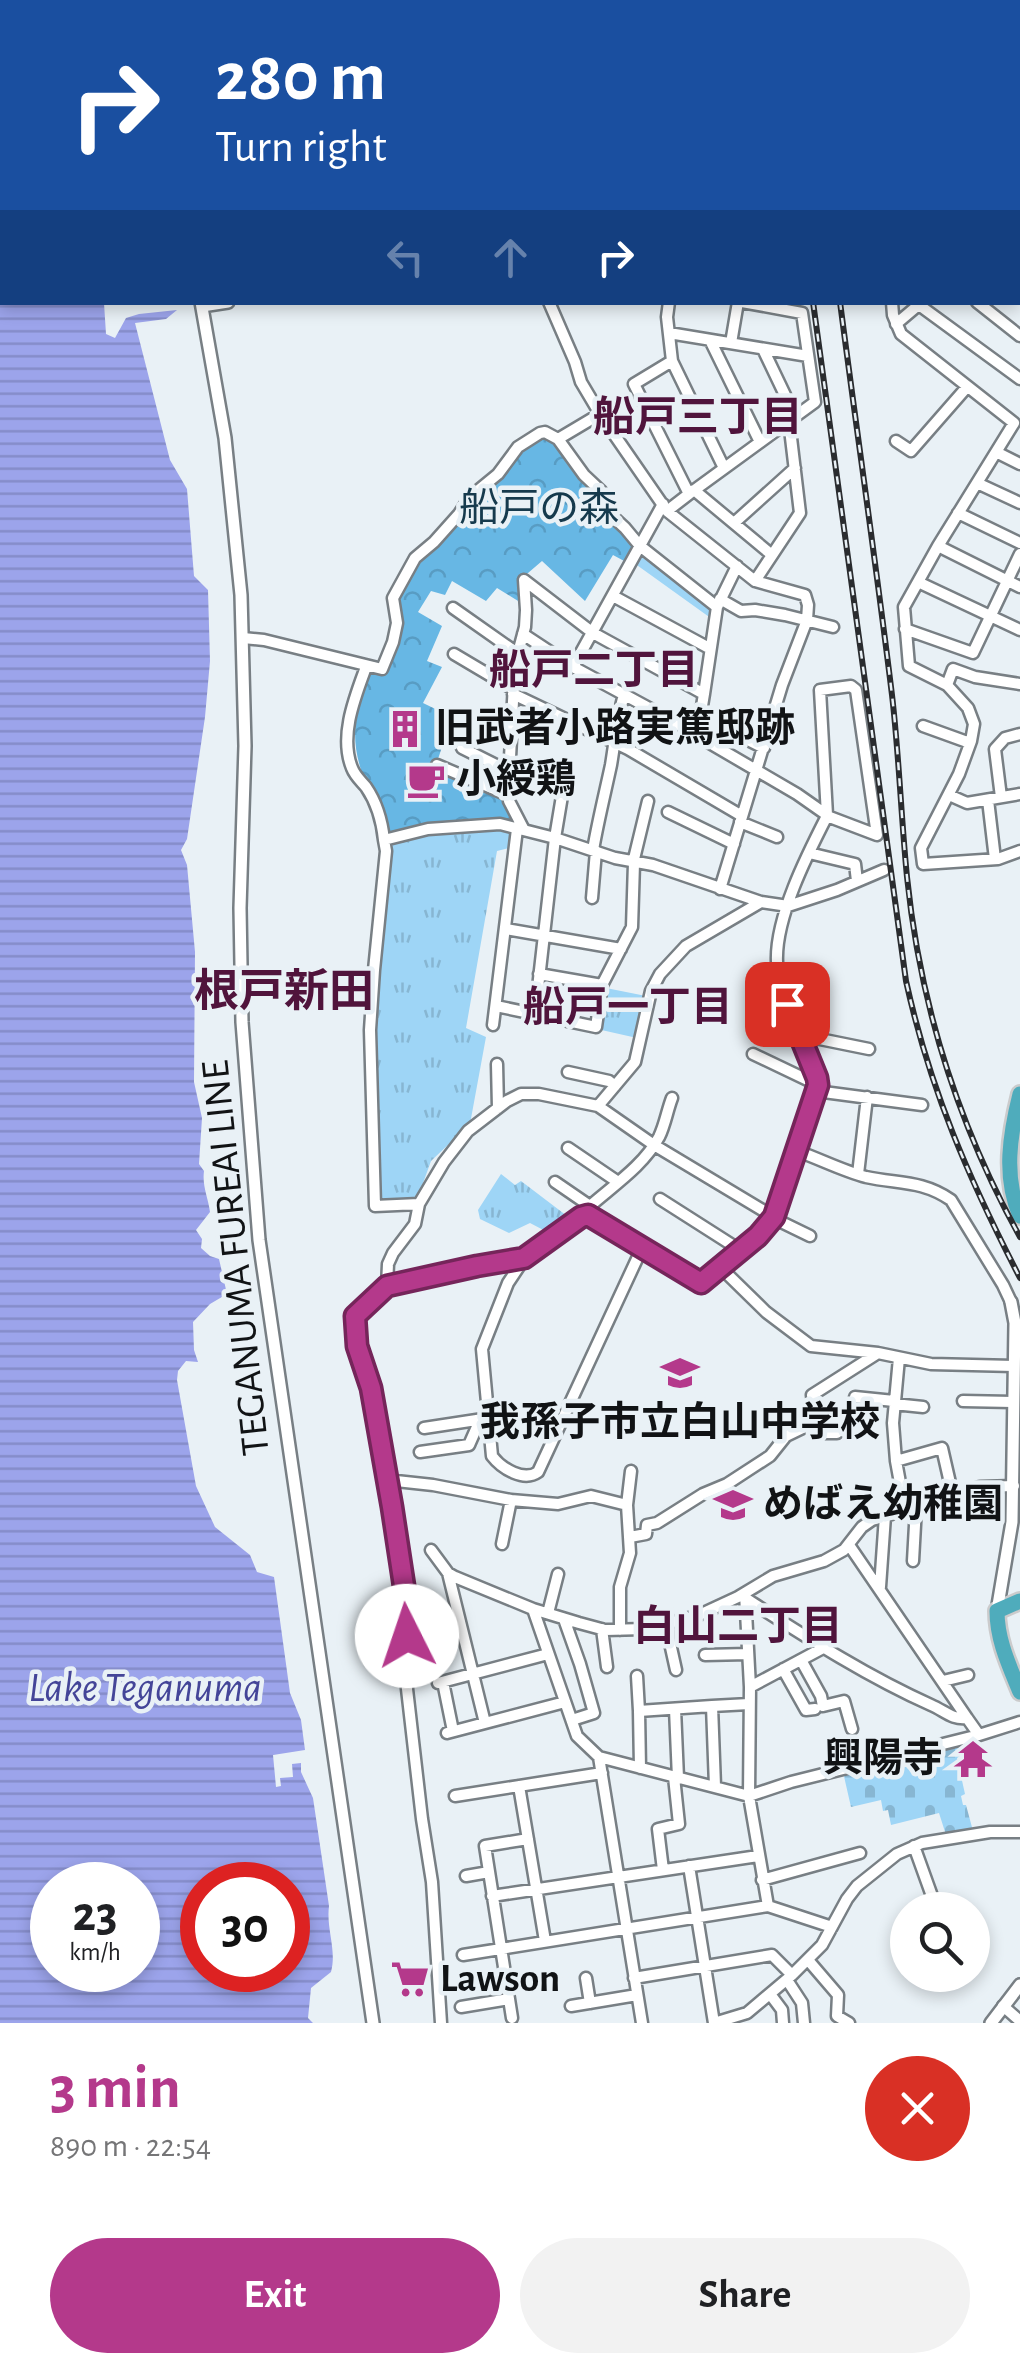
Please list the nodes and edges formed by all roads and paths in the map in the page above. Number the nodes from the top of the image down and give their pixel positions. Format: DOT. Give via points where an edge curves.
graph roads {
  1 [pos="201,305"];
  2 [pos="550,305"];
  3 [pos="668,305"];
  4 [pos="745,305"];
  5 [pos="893,305"];
  6 [pos="919,305"];
  7 [pos="921,305"];
  8 [pos="981,305"];
  9 [pos="792,307"];
  10 [pos="896,324"];
  11 [pos="668,334"];
  12 [pos="1020,336"];
  13 [pos="710,340"];
  14 [pos="731,343"];
  15 [pos="763,348"];
  16 [pos="808,356"];
  17 [pos="672,360"];
  18 [pos="1020,379"];
  19 [pos="967,387"];
  20 [pos="600,414"];
  21 [pos="792,418"];
  22 [pos="1018,420"];
  23 [pos="558,439"];
  24 [pos="896,440"];
  25 [pos="760,442"];
  26 [pos="996,452"];
  27 [pos="1020,464"];
  28 [pos="724,468"];
  29 [pos="795,468"];
  30 [pos="977,483"];
  31 [pos="692,492"];
  32 [pos="1020,503"];
  33 [pos="665,507"];
  34 [pos="958,513"];
  35 [pos="734,524"];
  36 [pos="1020,543"];
  37 [pos="640,546"];
  38 [pos="938,546"];
  39 [pos="1020,554"];
  40 [pos="772,556"];
  41 [pos="737,566"];
  42 [pos="755,581"];
  43 [pos="918,582"];
  44 [pos="1007,582"];
  45 [pos="1020,587"];
  46 [pos="613,596"];
  47 [pos="718,603"];
  48 [pos="452,608"];
  49 [pos="991,616"];
  50 [pos="807,620"];
  51 [pos="833,627"];
  52 [pos="906,629"];
  53 [pos="1020,630"];
  54 [pos="593,633"];
  55 [pos="523,634"];
  56 [pos="244,638"];
  57 [pos="710,648"];
  58 [pos="517,653"];
  59 [pos="454,654"];
  60 [pos="366,666"];
  61 [pos="573,667"];
  62 [pos="1020,684"];
  63 [pos="947,685"];
  64 [pos="513,692"];
  65 [pos="704,694"];
  66 [pos="624,695"];
  67 [pos="923,726"];
  68 [pos="734,733"];
  69 [pos="1020,734"];
  70 [pos="696,736"];
  71 [pos="614,742"];
  72 [pos="970,742"];
  73 [pos="462,748"];
  74 [pos="764,748"];
  75 [pos="438,766"];
  76 [pos="567,766"];
  77 [pos="510,772"];
  78 [pos="756,772"];
  79 [pos="1020,794"];
  80 [pos="508,795"];
  81 [pos="949,796"];
  82 [pos="1001,798"];
  83 [pos="988,800"];
  84 [pos="648,802"];
  85 [pos="668,812"];
  86 [pos="827,816"];
  87 [pos="741,819"];
  88 [pos="521,830"];
  89 [pos="777,837"];
  90 [pos="555,838"];
  91 [pos="384,840"];
  92 [pos="734,844"];
  93 [pos="594,851"];
  94 [pos="1020,852"];
  95 [pos="808,853"];
  96 [pos="995,860"];
  97 [pos="634,863"];
  98 [pos="884,870"];
  99 [pos="858,882"];
  100 [pos="720,888"];
  101 [pos="592,898"];
  102 [pos="761,902"];
  103 [pos="788,906"];
  104 [pos="506,929"];
  105 [pos="544,935"];
  106 [pos="621,949"];
  107 [pos="539,974"];
  108 [pos="602,985"];
  109 [pos="496,1006"];
  110 [pos="535,1014"];
  111 [pos="494,1025"];
  112 [pos="800,1036"];
  113 [pos="869,1050"];
  114 [pos="754,1054"];
  115 [pos="497,1064"];
  116 [pos="568,1072"];
  117 [pos="615,1086"];
  118 [pos="817,1088"];
  119 [pos="1020,1094"];
  120 [pos="672,1098"];
  121 [pos="867,1098"];
  122 [pos="922,1105"];
  123 [pos="598,1106"];
  124 [pos="498,1108"];
  125 [pos="654,1144"];
  126 [pos="568,1148"];
  127 [pos="798,1151"];
  128 [pos="858,1174"];
  129 [pos="554,1182"];
  130 [pos="618,1182"];
  131 [pos="660,1199"];
  132 [pos="420,1204"];
  133 [pos="589,1210"];
  134 [pos="1020,1216"];
  135 [pos="773,1218"];
  136 [pos="810,1236"];
  137 [pos="643,1246"];
  138 [pos="740,1250"];
  139 [pos="524,1258"];
  140 [pos="720,1267"];
  141 [pos="387,1286"];
  142 [pos="1011,1302"];
  143 [pos="878,1353"];
  144 [pos="899,1358"];
  145 [pos="1014,1366"];
  146 [pos="856,1397"];
  147 [pos="963,1401"];
  148 [pos="894,1402"];
  149 [pos="1013,1402"];
  150 [pos="923,1407"];
  151 [pos="485,1419"];
  152 [pos="815,1422"];
  153 [pos="424,1428"];
  154 [pos="837,1432"];
  155 [pos="420,1452"];
  156 [pos="896,1462"];
  157 [pos="631,1471"];
  158 [pos="387,1480"];
  159 [pos="1016,1480"];
  160 [pos="954,1496"];
  161 [pos="511,1500"];
  162 [pos="627,1505"];
  163 [pos="910,1509"];
  164 [pos="885,1516"];
  165 [pos="630,1537"];
  166 [pos="502,1544"];
  167 [pos="849,1545"];
  168 [pos="431,1550"];
  169 [pos="913,1561"];
  170 [pos="448,1573"];
  171 [pos="558,1574"];
  172 [pos="880,1588"];
  173 [pos="745,1596"];
  174 [pos="1020,1601"];
  175 [pos="532,1609"];
  176 [pos="997,1611"];
  177 [pos="548,1614"];
  178 [pos="564,1619"];
  179 [pos="666,1625"];
  180 [pos="602,1629"];
  181 [pos="620,1630"];
  182 [pos="823,1648"];
  183 [pos="548,1654"];
  184 [pos="748,1654"];
  185 [pos="704,1655"];
  186 [pos="801,1660"];
  187 [pos="581,1666"];
  188 [pos="607,1667"];
  189 [pos="784,1669"];
  190 [pos="1016,1669"];
  191 [pos="676,1670"];
  192 [pos="555,1672"];
  193 [pos="472,1673"];
  194 [pos="968,1674"];
  195 [pos="637,1676"];
  196 [pos="943,1680"];
  197 [pos="750,1687"];
  198 [pos="1020,1692"];
  199 [pos="566,1702"];
  200 [pos="749,1704"];
  201 [pos="712,1706"];
  202 [pos="815,1709"];
  203 [pos="675,1710"];
  204 [pos="638,1711"];
  205 [pos="967,1718"];
  206 [pos="572,1720"];
  207 [pos="1020,1722"];
  208 [pos="484,1723"];
  209 [pos="852,1729"];
  210 [pos="979,1735"];
  211 [pos="599,1756"];
  212 [pos="640,1768"];
  213 [pos="602,1773"];
  214 [pos="676,1777"];
  215 [pos="520,1786"];
  216 [pos="714,1786"];
  217 [pos="454,1796"];
  218 [pos="749,1796"];
  219 [pos="1020,1832"];
  220 [pos="528,1839"];
  221 [pos="914,1846"];
  222 [pos="860,1853"];
  223 [pos="758,1856"];
  224 [pos="689,1866"];
  225 [pos="663,1870"];
  226 [pos="489,1872"];
  227 [pos="466,1876"];
  228 [pos="618,1877"];
  229 [pos="762,1880"];
  230 [pos="536,1889"];
  231 [pos="931,1892"];
  232 [pos="492,1896"];
  233 [pos="768,1906"];
  234 [pos="697,1916"];
  235 [pos="626,1928"];
  236 [pos="832,1928"];
  237 [pos="545,1941"];
  238 [pos="500,1948"];
  239 [pos="464,1955"];
  240 [pos="808,1960"];
  241 [pos="705,1966"];
  242 [pos="789,1977"];
  243 [pos="586,1978"];
  244 [pos="634,1978"];
  245 [pos="1020,1986"];
  246 [pos="770,1994"];
  247 [pos="637,1995"];
  248 [pos="509,1999"];
  249 [pos="590,2003"];
  250 [pos="571,2006"];
  251 [pos="1003,2006"];
  252 [pos="461,2008"];
  253 [pos="512,2018"];
  254 [pos="747,2018"];
  255 [pos="1020,2021"];
  256 [pos="373,2023"];
  257 [pos="441,2023"];
  258 [pos="642,2023"];
  259 [pos="714,2023"];
  260 [pos="783,2023"];
  261 [pos="804,2023"];
  262 [pos="848,2023"];
  263 [pos="991,2023"];
  1 -- 56 [label="street, TEGANUMA FUREAI LINE" via="231,483"];
  2 -- 20 [label="street"];
  3 -- 11 [label="street"];
  4 -- 14 [label="street"];
  5 -- 10 [label="street"];
  6 -- 10 [label="street"];
  7 -- 18 [label="street"];
  8 -- 12 [label="street"];
  9 -- 16 [label="street" via="802,313"];
  10 -- 19 [label="street" via="912,345"];
  11 -- 13 [label="street"];
  11 -- 17 [label="street"];
  13 -- 14 [label="street"];
  13 -- 25 [label="street"];
  14 -- 15 [label="street"];
  15 -- 16 [label="street"];
  15 -- 21 [label="street"];
  16 -- 21 [label="street" via="815,402"];
  17 -- 28 [label="street"];
  17 -- 31 [label="street" via="634,384"];
  19 -- 22 [label="street"];
  19 -- 24 [label="street" via="911,451"];
  20 -- 23 [label="street"];
  20 -- 33 [label="street"];
  21 -- 25 [label="street"];
  21 -- 29 [label="street"];
  22 -- 26 [label="street"];
  23 -- 37 [label="street"];
  23 -- 60 [label="street" via="540,433 518,447 415,558 393,598 397,622 386,662 382,669"];
  25 -- 28 [label="street"];
  26 -- 27 [label="street"];
  26 -- 30 [label="street"];
  28 -- 31 [label="street"];
  29 -- 35 [label="street"];
  29 -- 40 [label="street" via="800,513"];
  30 -- 32 [label="street"];
  30 -- 34 [label="street"];
  31 -- 33 [label="street"];
  31 -- 35 [label="street"];
  33 -- 37 [label="street"];
  33 -- 41 [label="street"];
  34 -- 36 [label="street"];
  34 -- 38 [label="street"];
  35 -- 40 [label="street"];
  37 -- 46 [label="street"];
  37 -- 47 [label="street"];
  38 -- 43 [label="street"];
  38 -- 44 [label="street"];
  39 -- 44 [label="street"];
  40 -- 42 [label="street"];
  41 -- 42 [label="street"];
  41 -- 47 [label="street"];
  42 -- 50 [label="street" via="805,596"];
  43 -- 49 [label="street"];
  43 -- 52 [label="street" via="904,607"];
  44 -- 45 [label="street"];
  44 -- 49 [label="street"];
  46 -- 54 [label="street"];
  46 -- 57 [label="street"];
  47 -- 50 [label="street"];
  47 -- 57 [label="street"];
  48 -- 58 [label="street"];
  49 -- 52 [label="street" via="973,653"];
  49 -- 53 [label="street"];
  50 -- 51 [label="street"];
  50 -- 74 [label="street"];
  52 -- 63 [label="street" via="909,666"];
  54 -- 55 [label="street" via="524,580"];
  54 -- 61 [label="street"];
  54 -- 65 [label="street"];
  55 -- 58 [label="street"];
  55 -- 61 [label="street"];
  56 -- 60 [label="street"];
  56 -- 256 [label="street, TEGANUMA FUREAI LINE" via="242,1022 256,1206"];
  57 -- 65 [label="street"];
  58 -- 64 [label="street"];
  59 -- 64 [label="street"];
  60 -- 91 [label="street" via="353,702 349,758 372,798"];
  61 -- 66 [label="street"];
  62 -- 63 [label="street" via="954,669"];
  63 -- 72 [label="street" via="968,708 974,724"];
  64 -- 71 [label="street"];
  64 -- 77 [label="street"];
  65 -- 70 [label="street"];
  66 -- 70 [label="street"];
  66 -- 71 [label="street"];
  67 -- 72 [label="street"];
  68 -- 74 [label="street"];
  69 -- 82 [label="street" via="995,749"];
  70 -- 78 [label="street"];
  71 -- 87 [label="street"];
  71 -- 93 [label="street"];
  72 -- 81 [label="street"];
  73 -- 77 [label="street"];
  74 -- 78 [label="street"];
  75 -- 80 [label="street"];
  76 -- 90 [label="street"];
  77 -- 80 [label="street"];
  78 -- 86 [label="street"];
  78 -- 87 [label="street"];
  79 -- 82 [label="street"];
  80 -- 88 [label="street"];
  81 -- 83 [label="street"];
  81 -- 96 [label="street" via="921,848 922,864"];
  82 -- 83 [label="street"];
  83 -- 96 [label="street"];
  84 -- 97 [label="street"];
  85 -- 92 [label="street"];
  86 -- 86 [label="street" via="820,690 852,686 877,835"];
  86 -- 95 [label="street"];
  87 -- 89 [label="street"];
  87 -- 92 [label="street"];
  88 -- 90 [label="street"];
  88 -- 91 [label="street" via="463,826"];
  88 -- 104 [label="street"];
  90 -- 93 [label="street"];
  90 -- 105 [label="street"];
  91 -- 132 [label="street" via="370,1030 375,1206"];
  92 -- 100 [label="street"];
  93 -- 97 [label="street"];
  93 -- 101 [label="street"];
  94 -- 96 [label="street"];
  95 -- 99 [label="street" via="855,864"];
  95 -- 103 [label="street"];
  97 -- 100 [label="street"];
  97 -- 106 [label="street" via="632,927"];
  98 -- 99 [label="street"];
  99 -- 103 [label="street"];
  100 -- 102 [label="street"];
  102 -- 103 [label="street"];
  102 -- 117 [label="street" via="686,946 660,974 635,1062"];
  103 -- 112 [label="street" via="776,963"];
  104 -- 105 [label="street"];
  104 -- 109 [label="street"];
  105 -- 106 [label="street"];
  105 -- 107 [label="street"];
  106 -- 108 [label="street"];
  107 -- 108 [label="street"];
  107 -- 110 [label="street"];
  108 -- 110 [label="street" via="596,1026"];
  109 -- 110 [label="street"];
  109 -- 111 [label="street"];
  112 -- 113 [label="street"];
  112 -- 118 [label="street"];
  114 -- 118 [label="street"];
  115 -- 124 [label="street"];
  116 -- 117 [label="street"];
  117 -- 123 [label="street"];
  118 -- 121 [label="street"];
  118 -- 127 [label="street"];
  119 -- 134 [label="highway" via="1010,1158"];
  120 -- 125 [label="street"];
  121 -- 122 [label="street"];
  121 -- 128 [label="street"];
  123 -- 124 [label="street" via="528,1094"];
  123 -- 125 [label="street"];
  124 -- 132 [label="street" via="454,1146"];
  125 -- 130 [label="street"];
  125 -- 135 [label="street"];
  126 -- 130 [label="street"];
  127 -- 128 [label="street"];
  127 -- 135 [label="street"];
  128 -- 142 [label="street" via="918,1184 951,1200"];
  129 -- 133 [label="street"];
  130 -- 133 [label="street"];
  131 -- 138 [label="street"];
  132 -- 141 [label="street" via="415,1224 390,1258"];
  133 -- 137 [label="street"];
  133 -- 139 [label="street"];
  135 -- 136 [label="street"];
  135 -- 138 [label="street"];
  137 -- 140 [label="street" via="701,1283"];
  137 -- 151 [label="street" via="536,1474 526,1477 494,1460"];
  138 -- 140 [label="street"];
  139 -- 141 [label="street"];
  139 -- 151 [label="street" via="482,1349"];
  140 -- 143 [label="street" via="810,1346"];
  141 -- 158 [label="street" via="354,1319"];
  142 -- 145 [label="street"];
  143 -- 144 [label="street"];
  143 -- 152 [label="street" via="812,1395"];
  144 -- 145 [label="street"];
  144 -- 148 [label="street"];
  145 -- 149 [label="street"];
  146 -- 148 [label="street"];
  147 -- 149 [label="street"];
  148 -- 150 [label="street"];
  148 -- 156 [label="street"];
  149 -- 159 [label="street"];
  151 -- 153 [label="street"];
  151 -- 155 [label="street" via="468,1445"];
  152 -- 154 [label="street" via="824,1433"];
  152 -- 165 [label="street" via="786,1436 756,1466 647,1525 646,1534"];
  156 -- 160 [label="street" via="942,1448"];
  156 -- 163 [label="street"];
  157 -- 162 [label="street"];
  158 -- 161 [label="street"];
  158 -- 257 [label="street" via="406,1599 407,1689 432,1882"];
  159 -- 160 [label="street"];
  159 -- 176 [label="street"];
  160 -- 163 [label="street"];
  161 -- 162 [label="street" via="558,1504 592,1496"];
  161 -- 166 [label="street"];
  162 -- 165 [label="street"];
  163 -- 164 [label="street"];
  163 -- 169 [label="street"];
  164 -- 167 [label="street" via="866,1523"];
  164 -- 172 [label="street"];
  165 -- 181 [label="street"];
  167 -- 172 [label="street"];
  167 -- 173 [label="street" via="824,1561 772,1576"];
  168 -- 170 [label="street"];
  170 -- 175 [label="street"];
  170 -- 193 [label="street"];
  171 -- 177 [label="street"];
  172 -- 196 [label="street"];
  173 -- 179 [label="street"];
  173 -- 182 [label="street"];
  173 -- 184 [label="street"];
  174 -- 176 [label="highway"];
  175 -- 177 [label="street"];
  175 -- 183 [label="street"];
  176 -- 190 [label="highway" via="998,1636"];
  177 -- 178 [label="street"];
  178 -- 180 [label="street"];
  178 -- 187 [label="street"];
  179 -- 181 [label="street"];
  179 -- 191 [label="street"];
  180 -- 181 [label="street"];
  180 -- 188 [label="street"];
  182 -- 186 [label="street"];
  182 -- 205 [label="street" via="946,1715"];
  183 -- 192 [label="street"];
  183 -- 193 [label="street"];
  184 -- 185 [label="street"];
  184 -- 197 [label="street"];
  186 -- 189 [label="street"];
  186 -- 209 [label="street" via="824,1706 844,1700"];
  187 -- 192 [label="street"];
  187 -- 206 [label="street" via="594,1714"];
  189 -- 197 [label="street"];
  189 -- 202 [label="street" via="806,1710"];
  190 -- 198 [label="highway"];
  192 -- 199 [label="street"];
  193 -- 208 [label="street"];
  193 -- 208 [label="street" via="441,1682 450,1732"];
  194 -- 196 [label="street"];
  195 -- 204 [label="street"];
  196 -- 205 [label="street"];
  197 -- 200 [label="street"];
  199 -- 206 [label="street"];
  199 -- 208 [label="street"];
  200 -- 201 [label="street"];
  200 -- 218 [label="street"];
  201 -- 203 [label="street"];
  201 -- 216 [label="street"];
  203 -- 204 [label="street"];
  203 -- 214 [label="street"];
  204 -- 212 [label="street"];
  205 -- 210 [label="street"];
  206 -- 211 [label="street" via="577,1736"];
  207 -- 210 [label="street"];
  210 -- 218 [label="street"];
  211 -- 212 [label="street"];
  211 -- 213 [label="street"];
  212 -- 214 [label="street"];
  213 -- 215 [label="street"];
  213 -- 228 [label="street"];
  214 -- 216 [label="street"];
  214 -- 225 [label="street" via="680,1824 658,1829"];
  215 -- 217 [label="street"];
  215 -- 220 [label="street"];
  216 -- 218 [label="street"];
  218 -- 223 [label="street"];
  219 -- 221 [label="street"];
  220 -- 226 [label="street" via="485,1846"];
  220 -- 230 [label="street"];
  221 -- 231 [label="street"];
  221 -- 236 [label="street" via="858,1886"];
  222 -- 229 [label="street"];
  223 -- 224 [label="street"];
  223 -- 229 [label="street"];
  224 -- 225 [label="street"];
  224 -- 234 [label="street"];
  225 -- 228 [label="street"];
  226 -- 227 [label="street"];
  226 -- 232 [label="street"];
  228 -- 230 [label="street"];
  228 -- 235 [label="street"];
  229 -- 233 [label="street"];
  230 -- 232 [label="street"];
  230 -- 237 [label="street"];
  232 -- 238 [label="street"];
  233 -- 234 [label="street"];
  233 -- 236 [label="street"];
  234 -- 235 [label="street"];
  234 -- 241 [label="street"];
  235 -- 237 [label="street"];
  235 -- 244 [label="street"];
  236 -- 240 [label="street"];
  237 -- 238 [label="street"];
  238 -- 239 [label="street"];
  238 -- 248 [label="street"];
  240 -- 242 [label="street"];
  240 -- 262 [label="street" via="838,1995 837,2016"];
  241 -- 242 [label="street" via="772,1955"];
  241 -- 244 [label="street"];
  241 -- 259 [label="street"];
  242 -- 246 [label="street"];
  242 -- 261 [label="street"];
  243 -- 249 [label="street"];
  244 -- 247 [label="street"];
  245 -- 251 [label="street"];
  246 -- 254 [label="street"];
  246 -- 260 [label="street"];
  247 -- 249 [label="street"];
  247 -- 258 [label="street"];
  248 -- 252 [label="street"];
  248 -- 253 [label="street"];
  249 -- 250 [label="street"];
  251 -- 255 [label="street"];
  251 -- 263 [label="street"];
  254 -- 259 [label="street"];
}
